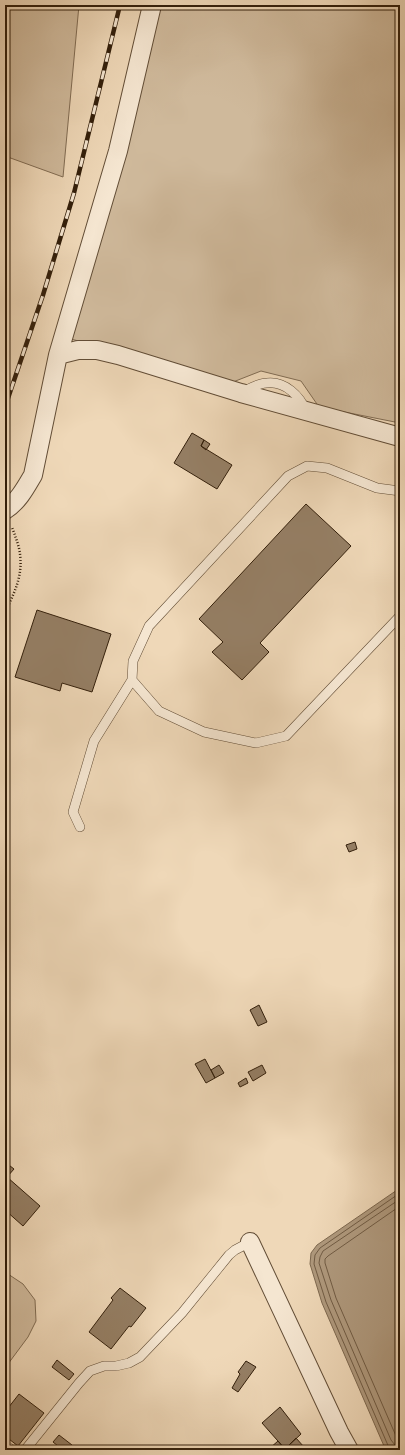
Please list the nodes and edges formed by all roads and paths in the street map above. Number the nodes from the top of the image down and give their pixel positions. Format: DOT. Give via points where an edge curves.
graph roads {
  1 [pos="152,5"];
  2 [pos="58,356"];
  3 [pos="400,437"];
  4 [pos="400,491"];
  5 [pos="6,509"];
  6 [pos="5,612"];
  7 [pos="400,616"];
  8 [pos="132,680"];
  9 [pos="80,827"];
  10 [pos="250,1242"];
  11 [pos="5,1445"];
  12 [pos="12,1450"];
  13 [pos="26,1450"];
  14 [pos="349,1450"];
  1 -- 2 [label="street" via="118,151"];
  2 -- 3 [label="street" via="78,350 97,350"];
  2 -- 5 [label="street" via="33,475 14,503"];
  4 -- 8 [label="lane" via="377,488 327,468 307,466 288,476 149,626 133,661"];
  5 -- 6 [label="path" via="20,554 21,570 16,590"];
  7 -- 8 [label="lane" via="286,736 263,742 256,743 204,732 159,711"];
  8 -- 9 [label="lane" via="94,741 73,812"];
  10 -- 13 [label="lane" via="229,1255 182,1313 140,1357 130,1363 104,1366 90,1371"];
  10 -- 14 [label="street"];
  11 -- 12 [label="lane"];
}
